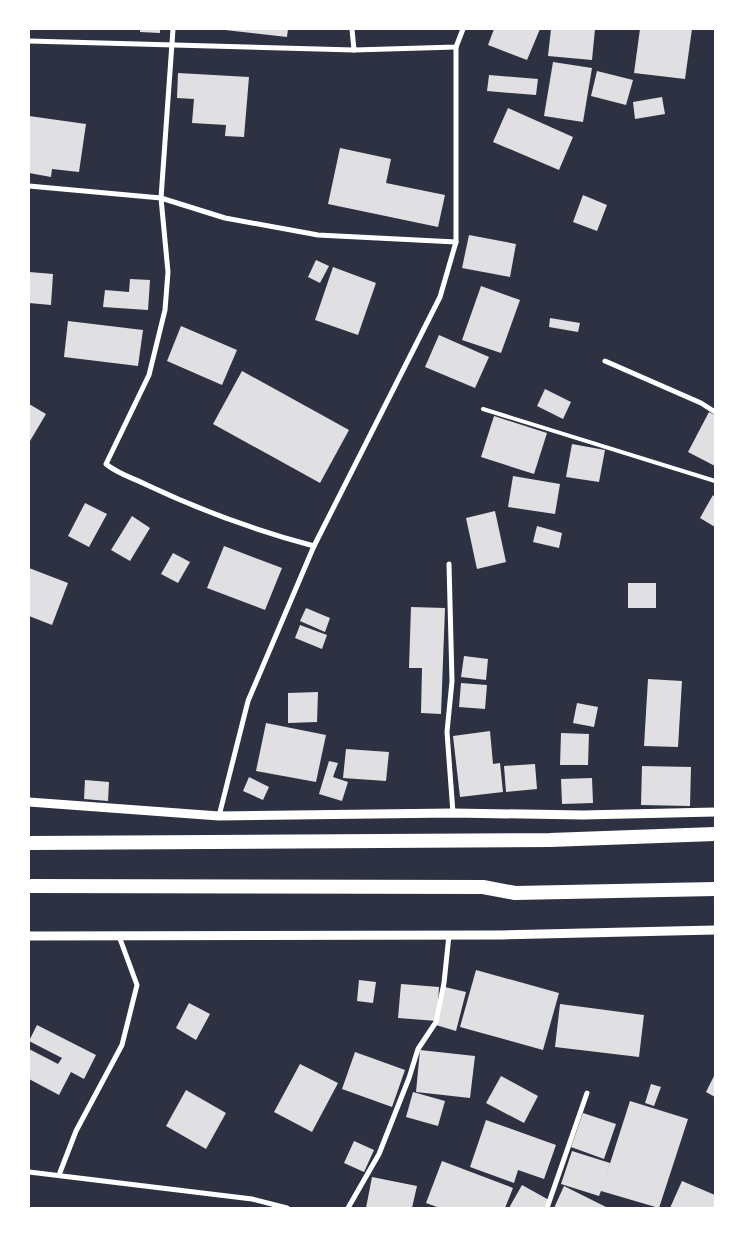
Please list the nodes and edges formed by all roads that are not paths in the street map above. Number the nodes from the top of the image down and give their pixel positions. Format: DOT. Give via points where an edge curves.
graph roads {
  1 [pos="173,29"];
  2 [pos="352,29"];
  3 [pos="463,29"];
  4 [pos="29,41"];
  5 [pos="172,44"];
  6 [pos="456,47"];
  7 [pos="354,50"];
  8 [pos="29,186"];
  9 [pos="161,198"];
  10 [pos="456,242"];
  11 [pos="604,361"];
  12 [pos="483,409"];
  13 [pos="715,412"];
  14 [pos="715,481"];
  15 [pos="314,546"];
  16 [pos="449,564"];
  17 [pos="29,802"];
  18 [pos="452,812"];
  19 [pos="715,812"];
  20 [pos="219,816"];
  21 [pos="715,834"];
  22 [pos="29,843"];
  23 [pos="29,886"];
  24 [pos="715,889"];
  25 [pos="715,930"];
  26 [pos="449,935"];
  27 [pos="29,936"];
  28 [pos="119,936"];
  29 [pos="587,1093"];
  30 [pos="29,1172"];
  31 [pos="60,1175"];
  32 [pos="287,1208"];
  33 [pos="348,1208"];
  34 [pos="547,1208"];
  1 -- 5 [label="street"];
  2 -- 7 [label="street"];
  3 -- 6 [label="street"];
  4 -- 5 [label="street"];
  5 -- 7 [label="street"];
  5 -- 9 [label="street"];
  6 -- 7 [label="street"];
  6 -- 10 [label="street"];
  8 -- 9 [label="street"];
  9 -- 10 [label="street" via="225,218 318,235"];
  9 -- 15 [label="street" via="168,272 165,310 148,375 106,464 175,497 275,536"];
  10 -- 15 [label="street" via="440,297"];
  11 -- 13 [label="street"];
  12 -- 14 [label="lane"];
  15 -- 20 [label="street" via="248,701"];
  16 -- 18 [label="street" via="452,680 447,732"];
  17 -- 20 [label="street"];
  18 -- 19 [label="street" via="583,815"];
  18 -- 20 [label="street"];
  21 -- 22 [label="highway" via="550,840"];
  23 -- 24 [label="highway" via="483,887 515,893"];
  25 -- 26 [label="street"];
  26 -- 28 [label="street"];
  26 -- 33 [label="street" via="436,1022 418,1049 379,1154"];
  27 -- 28 [label="street"];
  28 -- 31 [label="street" via="137,985 122,1045 76,1131"];
  29 -- 34 [label="street"];
  30 -- 31 [label="street"];
  31 -- 32 [label="street" via="252,1199"];
}
